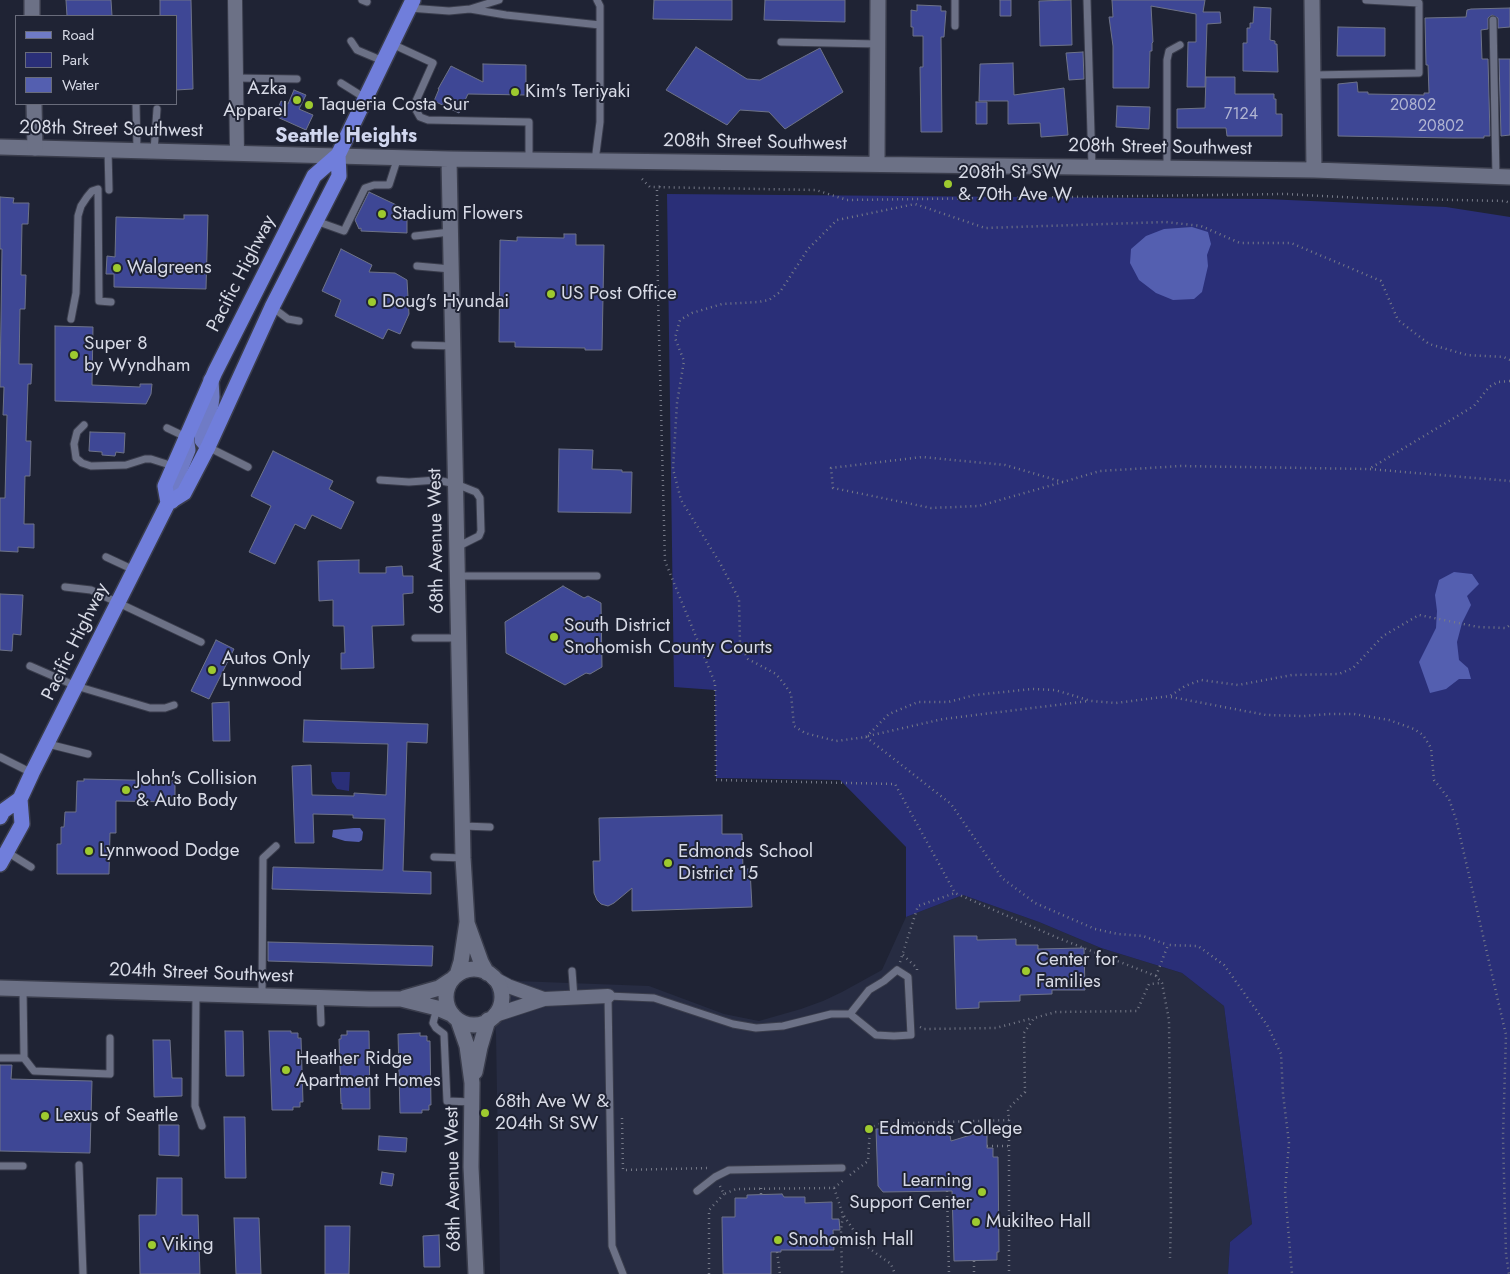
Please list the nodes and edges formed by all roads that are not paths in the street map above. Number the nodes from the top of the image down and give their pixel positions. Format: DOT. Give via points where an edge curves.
graph roads {
  1 [pos="32,0"];
  2 [pos="235,0"];
  3 [pos="499,0"];
  4 [pos="597,0"];
  5 [pos="878,0"];
  6 [pos="955,0"];
  7 [pos="1087,0"];
  8 [pos="1312,0"];
  9 [pos="1366,0"];
  10 [pos="411,4"];
  11 [pos="470,9"];
  12 [pos="32,15"];
  13 [pos="1494,20"];
  14 [pos="600,25"];
  15 [pos="955,26"];
  16 [pos="351,41"];
  17 [pos="781,42"];
  18 [pos="392,44"];
  19 [pos="878,44"];
  20 [pos="1180,45"];
  21 [pos="383,61"];
  22 [pos="1313,74"];
  23 [pos="236,78"];
  24 [pos="297,79"];
  25 [pos="341,83"];
  26 [pos="366,99"];
  27 [pos="34,105"];
  28 [pos="136,105"];
  29 [pos="157,109"];
  30 [pos="0,147"];
  31 [pos="35,148"];
  32 [pos="108,149"];
  33 [pos="137,150"];
  34 [pos="154,151"];
  35 [pos="237,153"];
  36 [pos="338,155"];
  37 [pos="398,157"];
  38 [pos="448,159"];
  39 [pos="530,160"];
  40 [pos="595,161"];
  41 [pos="877,164"];
  42 [pos="1092,167"];
  43 [pos="1167,168"];
  44 [pos="1314,170"];
  45 [pos="1503,177"];
  46 [pos="108,190"];
  47 [pos="316,221"];
  48 [pos="450,232"];
  49 [pos="415,236"];
  50 [pos="417,266"];
  51 [pos="451,269"];
  52 [pos="111,302"];
  53 [pos="272,307"];
  54 [pos="71,319"];
  55 [pos="299,321"];
  56 [pos="415,345"];
  57 [pos="452,346"];
  58 [pos="211,380"];
  59 [pos="84,425"];
  60 [pos="167,428"];
  61 [pos="186,437"];
  62 [pos="208,447"];
  63 [pos="173,466"];
  64 [pos="248,467"];
  65 [pos="380,480"];
  66 [pos="456,484"];
  67 [pos="170,502"];
  68 [pos="457,548"];
  69 [pos="106,557"];
  70 [pos="134,570"];
  71 [pos="458,576"];
  72 [pos="597,576"];
  73 [pos="65,587"];
  74 [pos="118,603"];
  75 [pos="415,638"];
  76 [pos="458,638"];
  77 [pos="200,642"];
  78 [pos="30,666"];
  79 [pos="76,686"];
  80 [pos="174,705"];
  81 [pos="48,744"];
  82 [pos="88,754"];
  83 [pos="0,757"];
  84 [pos="32,773"];
  85 [pos="20,800"];
  86 [pos="0,818"];
  87 [pos="463,826"];
  88 [pos="490,826"];
  89 [pos="276,846"];
  90 [pos="434,857"];
  91 [pos="3,858"];
  92 [pos="464,858"];
  93 [pos="31,868"];
  94 [pos="466,922"];
  95 [pos="572,971"];
  96 [pos="490,975"];
  97 [pos="454,978"];
  98 [pos="0,988"];
  99 [pos="23,989"];
  100 [pos="196,994"];
  101 [pos="262,996"];
  102 [pos="608,996"];
  103 [pos="320,998"];
  104 [pos="574,998"];
  105 [pos="401,999"];
  106 [pos="544,999"];
  107 [pos="437,1008"];
  108 [pos="850,1014"];
  109 [pos="455,1018"];
  110 [pos="492,1018"];
  111 [pos="322,1022"];
  112 [pos="110,1038"];
  113 [pos="0,1058"];
  114 [pos="24,1058"];
  115 [pos="472,1083"];
  116 [pos="472,1102"];
  117 [pos="202,1126"];
  118 [pos="79,1165"];
  119 [pos="1,1166"];
  120 [pos="23,1166"];
  121 [pos="842,1168"];
  122 [pos="697,1191"];
  123 [pos="82,1274"];
  124 [pos="476,1274"];
  125 [pos="623,1274"];
  1 -- 12 [label="street"];
  2 -- 23 [label="street"];
  3 -- 11 [label="lane"];
  4 -- 14 [label="lane"];
  5 -- 19 [label="street"];
  6 -- 15 [label="lane"];
  7 -- 42 [label="lane"];
  8 -- 22 [label="street"];
  9 -- 22 [label="lane" via="1419,3 1419,73"];
  10 -- 11 [label="lane" via="449,11"];
  10 -- 18 [label="highway, Pacific Highway"];
  11 -- 14 [label="lane"];
  13 -- 45 [label="lane"];
  14 -- 40 [label="lane" via="600,122"];
  16 -- 21 [label="lane" via="358,50"];
  17 -- 19 [label="lane"];
  18 -- 21 [label="highway, Pacific Highway"];
  18 -- 39 [label="lane" via="433,63 416,101 420,117 428,120 528,122"];
  19 -- 41 [label="street"];
  20 -- 43 [label="lane" via="1169,50 1167,60"];
  21 -- 26 [label="highway, Pacific Highway"];
  22 -- 44 [label="street"];
  23 -- 24 [label="lane"];
  23 -- 35 [label="street"];
  25 -- 26 [label="lane"];
  26 -- 36 [label="highway, Pacific Highway"];
  27 -- 31 [label="street"];
  28 -- 33 [label="lane"];
  29 -- 34 [label="lane"];
  30 -- 31 [label="street, 208th Street Southwest"];
  31 -- 32 [label="street, 208th Street Southwest"];
  32 -- 33 [label="street, 208th Street Southwest"];
  32 -- 46 [label="lane"];
  33 -- 34 [label="street, 208th Street Southwest"];
  34 -- 35 [label="street, 208th Street Southwest"];
  35 -- 36 [label="street, 208th Street Southwest"];
  36 -- 37 [label="street, 208th Street Southwest"];
  36 -- 47 [label="highway, Pacific Highway" via="339,176"];
  36 -- 58 [label="highway, Pacific Highway" via="314,176"];
  37 -- 38 [label="street, 208th Street Southwest"];
  37 -- 47 [label="lane" via="389,186 365,188 344,231"];
  38 -- 39 [label="street, 208th Street Southwest"];
  38 -- 48 [label="street, 68th Avenue West"];
  39 -- 40 [label="street, 208th Street Southwest"];
  40 -- 41 [label="street, 208th Street Southwest"];
  41 -- 42 [label="street, 208th Street Southwest"];
  42 -- 43 [label="street, 208th Street Southwest"];
  43 -- 44 [label="street, 208th Street Southwest"];
  44 -- 45 [label="street, 208th Street Southwest"];
  47 -- 53 [label="highway, Pacific Highway"];
  48 -- 49 [label="lane"];
  48 -- 51 [label="street, 68th Avenue West"];
  50 -- 51 [label="lane"];
  51 -- 57 [label="street, 68th Avenue West"];
  52 -- 54 [label="lane" via="99,301 98,189 87,197 78,216 76,293"];
  53 -- 55 [label="lane" via="288,319"];
  53 -- 62 [label="highway, Pacific Highway"];
  56 -- 57 [label="lane"];
  57 -- 66 [label="street, 68th Avenue West"];
  58 -- 61 [label="highway, Pacific Highway"];
  58 -- 62 [label="main road" via="211,405 202,433 202,440"];
  59 -- 63 [label="lane" via="77,432 74,444 76,458 82,464 126,465 151,459"];
  60 -- 61 [label="lane"];
  61 -- 63 [label="highway, Pacific Highway"];
  61 -- 67 [label="main road" via="188,450"];
  62 -- 64 [label="lane"];
  62 -- 67 [label="highway, Pacific Highway" via="184,493"];
  63 -- 67 [label="highway, Pacific Highway" via="165,486"];
  65 -- 66 [label="lane" via="438,480"];
  66 -- 68 [label="street, 68th Avenue West"];
  66 -- 68 [label="lane" via="476,492 480,498 481,530 479,536"];
  67 -- 70 [label="highway, Pacific Highway"];
  68 -- 71 [label="street, 68th Avenue West"];
  69 -- 70 [label="lane"];
  70 -- 74 [label="highway, Pacific Highway"];
  71 -- 72 [label="lane"];
  71 -- 76 [label="street, 68th Avenue West"];
  73 -- 74 [label="lane" via="91,590"];
  74 -- 77 [label="lane"];
  74 -- 79 [label="highway, Pacific Highway"];
  75 -- 76 [label="lane"];
  76 -- 87 [label="street, 68th Avenue West"];
  78 -- 79 [label="lane"];
  79 -- 80 [label="lane" via="150,708"];
  79 -- 81 [label="highway, Pacific Highway"];
  81 -- 82 [label="lane"];
  81 -- 84 [label="highway, Pacific Highway"];
  83 -- 84 [label="lane"];
  84 -- 85 [label="highway, Pacific Highway"];
  85 -- 86 [label="highway, Pacific Highway" via="3,811"];
  85 -- 91 [label="highway, Pacific Highway" via="22,824"];
  87 -- 88 [label="lane"];
  87 -- 92 [label="street, 68th Avenue West"];
  89 -- 101 [label="lane" via="263,858"];
  90 -- 92 [label="lane"];
  91 -- 93 [label="lane"];
  92 -- 94 [label="street, 68th Avenue West"];
  94 -- 96 [label="street, 68th Avenue West"];
  94 -- 97 [label="street, 68th Avenue West" via="461,962"];
  95 -- 104 [label="lane"];
  96 -- 97 [label="street" via="472,970"];
  96 -- 106 [label="street" via="508,986"];
  96 -- 110 [label="street" via="501,992 501,1000"];
  97 -- 105 [label="street, 204th Street Southwest" via="439,988"];
  97 -- 109 [label="street" via="448,987 446,1002"];
  98 -- 99 [label="street, 204th Street Southwest"];
  99 -- 100 [label="street, 204th Street Southwest"];
  99 -- 114 [label="lane"];
  100 -- 101 [label="street, 204th Street Southwest"];
  100 -- 117 [label="lane" via="195,1106"];
  101 -- 103 [label="street, 204th Street Southwest"];
  102 -- 104 [label="street"];
  102 -- 108 [label="lane" via="654,998 733,1024 756,1028 783,1026 831,1014"];
  102 -- 125 [label="lane" via="612,1246"];
  103 -- 105 [label="street, 204th Street Southwest"];
  103 -- 111 [label="lane"];
  104 -- 106 [label="street"];
  105 -- 107 [label="street, 204th Street Southwest"];
  106 -- 110 [label="street"];
  107 -- 109 [label="street, 204th Street Southwest"];
  107 -- 116 [label="lane" via="433,1023 445,1036 447,1101"];
  108 -- 108 [label="lane" via="876,1034 911,1035 908,978 896,970 869,990"];
  109 -- 110 [label="street" via="473,1025"];
  109 -- 115 [label="street, 68th Avenue West" via="466,1046"];
  110 -- 115 [label="street, 68th Avenue West" via="480,1046"];
  112 -- 114 [label="lane" via="110,1074 34,1071"];
  113 -- 114 [label="lane"];
  115 -- 116 [label="street, 68th Avenue West"];
  116 -- 124 [label="street, 68th Avenue West" via="471,1167"];
  118 -- 123 [label="lane"];
  119 -- 120 [label="lane"];
  121 -- 122 [label="lane" via="730,1170"];
}
